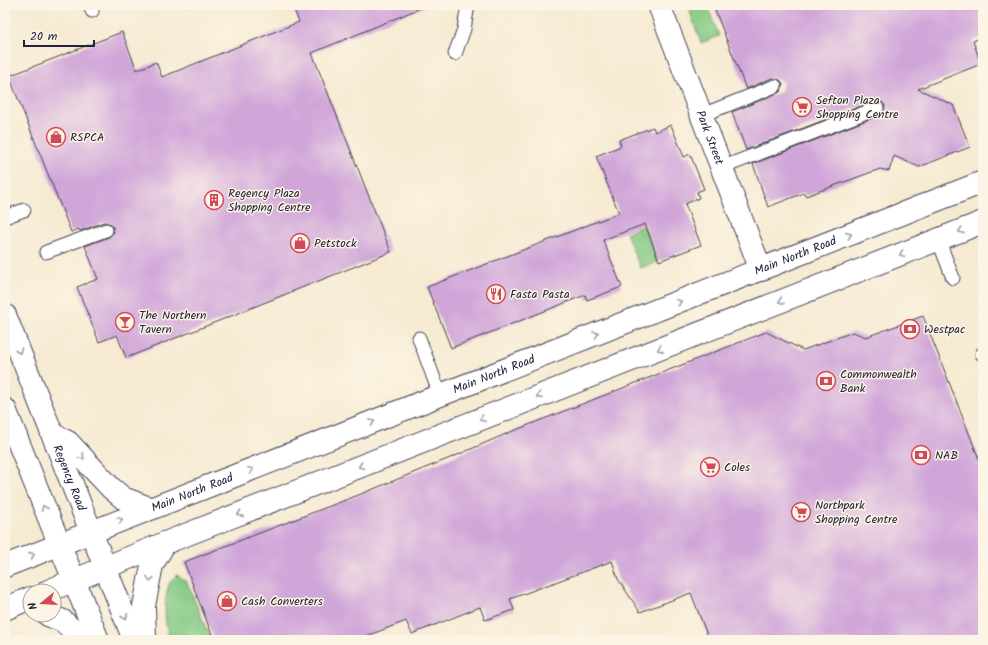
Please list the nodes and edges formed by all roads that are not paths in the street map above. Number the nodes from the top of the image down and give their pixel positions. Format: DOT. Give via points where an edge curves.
graph roads {
  1 [pos="468,5"];
  2 [pos="659,5"];
  3 [pos="455,54"];
  4 [pos="775,86"];
  5 [pos="877,108"];
  6 [pos="702,115"];
  7 [pos="722,168"];
  8 [pos="983,182"];
  9 [pos="24,210"];
  10 [pos="5,217"];
  11 [pos="983,222"];
  12 [pos="106,230"];
  13 [pos="938,240"];
  14 [pos="46,252"];
  15 [pos="761,270"];
  16 [pos="953,278"];
  17 [pos="5,315"];
  18 [pos="419,338"];
  19 [pos="440,395"];
  20 [pos="5,409"];
  21 [pos="52,434"];
  22 [pos="150,508"];
  23 [pos="90,532"];
  24 [pos="165,543"];
  25 [pos="59,544"];
  26 [pos="5,566"];
  27 [pos="105,568"];
  28 [pos="74,580"];
  29 [pos="62,585"];
  30 [pos="62,621"];
  31 [pos="83,640"];
  32 [pos="98,640"];
  33 [pos="134,640"];
  34 [pos="145,640"];
  1 -- 3 [label="lane" via="464,29"];
  2 -- 6 [label="main road, Park Street"];
  4 -- 6 [label="lane"];
  5 -- 7 [label="lane"];
  6 -- 7 [label="main road, Park Street"];
  7 -- 15 [label="main road, Park Street"];
  15 -- 8 [label="main road, Main North Road, one-way"];
  9 -- 10 [label="lane"];
  11 -- 13 [label="main road, one-way"];
  12 -- 14 [label="lane"];
  13 -- 16 [label="lane"];
  13 -- 24 [label="main road, one-way"];
  19 -- 15 [label="main road, Main North Road, one-way"];
  17 -- 21 [label="main road, Regency Road, one-way"];
  18 -- 19 [label="lane"];
  22 -- 19 [label="main road, Main North Road, one-way"];
  25 -- 20 [label="main road, one-way"];
  21 -- 22 [label="main road, one-way" via="68,442 123,498"];
  21 -- 23 [label="main road, Regency Road"];
  23 -- 22 [label="main road, Main North Road, one-way"];
  23 -- 25 [label="main road, Main North Road"];
  23 -- 27 [label="main road, Regency Road"];
  24 -- 27 [label="main road"];
  24 -- 34 [label="main road, one-way" via="152,565 144,606"];
  26 -- 25 [label="main road, Main North Road, one-way"];
  25 -- 28 [label="main road"];
  27 -- 28 [label="main road"];
  27 -- 33 [label="main road, Regency Road, one-way"];
  28 -- 29 [label="main road"];
  28 -- 32 [label="main road"];
  30 -- 31 [label="main road"];
}
